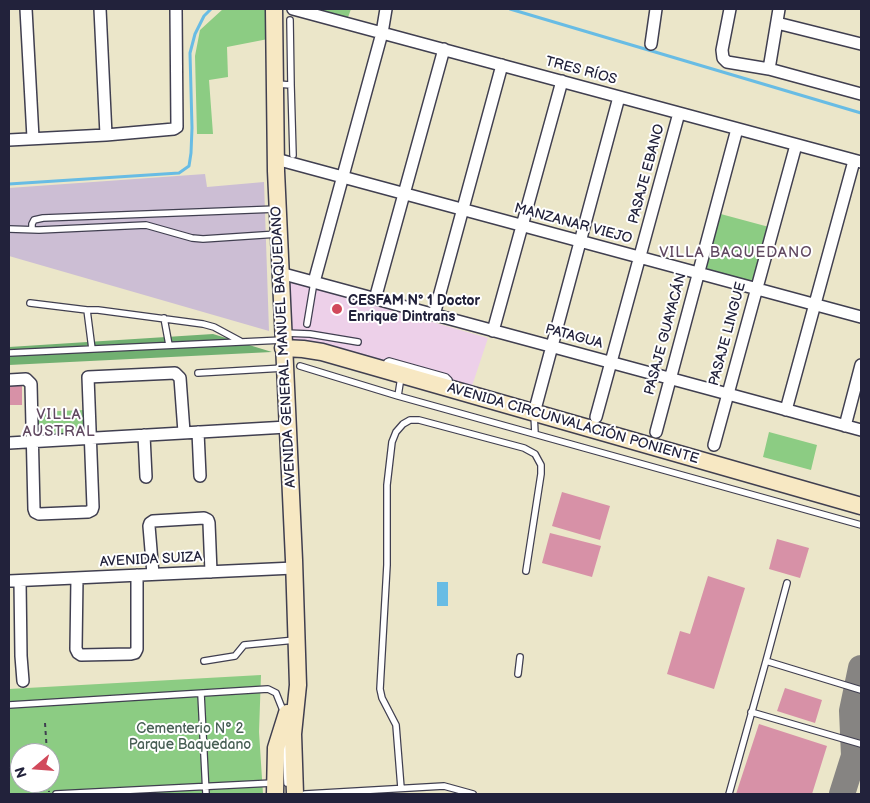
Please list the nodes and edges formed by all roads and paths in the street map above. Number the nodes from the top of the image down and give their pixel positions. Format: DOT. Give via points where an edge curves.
graph roads {
  1 [pos="26,9"];
  2 [pos="100,9"];
  3 [pos="176,9"];
  4 [pos="274,9"];
  5 [pos="386,9"];
  6 [pos="654,9"];
  7 [pos="730,9"];
  8 [pos="779,9"];
  9 [pos="291,14"];
  10 [pos="777,23"];
  11 [pos="382,32"];
  12 [pos="651,44"];
  13 [pos="861,44"];
  14 [pos="444,49"];
  15 [pos="502,65"];
  16 [pos="768,69"];
  17 [pos="562,81"];
  18 [pos="283,85"];
  19 [pos="861,94"];
  20 [pos="619,97"];
  21 [pos="679,113"];
  22 [pos="737,129"];
  23 [pos="106,135"];
  24 [pos="33,138"];
  25 [pos="9,140"];
  26 [pos="796,145"];
  27 [pos="293,155"];
  28 [pos="276,159"];
  29 [pos="858,161"];
  30 [pos="343,177"];
  31 [pos="404,194"];
  32 [pos="277,209"];
  33 [pos="463,210"];
  34 [pos="522,226"];
  35 [pos="9,229"];
  36 [pos="32,229"];
  37 [pos="278,234"];
  38 [pos="580,241"];
  39 [pos="640,257"];
  40 [pos="280,273"];
  41 [pos="698,273"];
  42 [pos="314,282"];
  43 [pos="756,289"];
  44 [pos="375,298"];
  45 [pos="30,303"];
  46 [pos="815,305"];
  47 [pos="87,310"];
  48 [pos="434,315"];
  49 [pos="861,317"];
  50 [pos="164,318"];
  51 [pos="307,324"];
  52 [pos="493,331"];
  53 [pos="240,341"];
  54 [pos="283,341"];
  55 [pos="358,342"];
  56 [pos="169,345"];
  57 [pos="552,347"];
  58 [pos="92,349"];
  59 [pos="9,353"];
  60 [pos="611,363"];
  61 [pos="861,365"];
  62 [pos="292,367"];
  63 [pos="383,370"];
  64 [pos="198,373"];
  65 [pos="401,375"];
  66 [pos="670,379"];
  67 [pos="9,380"];
  68 [pos="449,389"];
  69 [pos="728,394"];
  70 [pos="398,396"];
  71 [pos="786,410"];
  72 [pos="534,413"];
  73 [pos="596,417"];
  74 [pos="287,426"];
  75 [pos="845,426"];
  76 [pos="861,430"];
  77 [pos="184,432"];
  78 [pos="198,432"];
  79 [pos="656,432"];
  80 [pos="535,434"];
  81 [pos="144,435"];
  82 [pos="90,438"];
  83 [pos="33,442"];
  84 [pos="9,443"];
  85 [pos="714,445"];
  86 [pos="200,476"];
  87 [pos="146,477"];
  88 [pos="861,506"];
  89 [pos="861,525"];
  90 [pos="294,568"];
  91 [pos="526,571"];
  92 [pos="211,572"];
  93 [pos="152,574"];
  94 [pos="136,575"];
  95 [pos="77,578"];
  96 [pos="14,581"];
  97 [pos="787,582"];
  98 [pos="297,640"];
  99 [pos="21,656"];
  100 [pos="9,657"];
  101 [pos="520,658"];
  102 [pos="204,661"];
  103 [pos="766,661"];
  104 [pos="518,674"];
  105 [pos="23,681"];
  106 [pos="298,685"];
  107 [pos="861,690"];
  108 [pos="201,694"];
  109 [pos="9,705"];
  110 [pos="752,712"];
  111 [pos="286,718"];
  112 [pos="45,723"];
  113 [pos="46,743"];
  114 [pos="861,744"];
  115 [pos="206,787"];
  116 [pos="275,788"];
  117 [pos="402,788"];
  118 [pos="56,794"];
  119 [pos="206,794"];
  120 [pos="287,794"];
  121 [pos="295,794"];
  122 [pos="305,794"];
  123 [pos="473,794"];
  124 [pos="729,794"];
  1 -- 24 [label="street"];
  2 -- 23 [label="street"];
  3 -- 23 [label="street" via="178,124 174,129"];
  4 -- 18 [label="main road, AVENIDA GENERAL MANUEL BAQUEDANO"];
  5 -- 11 [label="street"];
  6 -- 12 [label="street"];
  7 -- 16 [label="street" via="723,58 727,62"];
  8 -- 10 [label="street"];
  9 -- 11 [label="street, TRES RÍOS"];
  9 -- 18 [label="lane"];
  10 -- 13 [label="street"];
  10 -- 16 [label="street"];
  11 -- 14 [label="street, TRES RÍOS"];
  11 -- 30 [label="street"];
  14 -- 15 [label="street, TRES RÍOS"];
  14 -- 31 [label="street"];
  15 -- 17 [label="street, TRES RÍOS"];
  15 -- 33 [label="street"];
  16 -- 19 [label="street"];
  17 -- 20 [label="street, TRES RÍOS"];
  17 -- 34 [label="street"];
  18 -- 27 [label="lane"];
  18 -- 28 [label="main road, AVENIDA GENERAL MANUEL BAQUEDANO"];
  20 -- 21 [label="street, TRES RÍOS"];
  20 -- 38 [label="street"];
  21 -- 22 [label="street, TRES RÍOS"];
  21 -- 39 [label="street, PASAJE EBANO"];
  22 -- 26 [label="street, TRES RÍOS"];
  22 -- 41 [label="street, PASAJE GUAYACÁN"];
  23 -- 24 [label="street"];
  24 -- 25 [label="street"];
  26 -- 29 [label="street, TRES RÍOS"];
  26 -- 43 [label="street, PASAJE LINGUE"];
  28 -- 30 [label="street, MANZANAR VIEJO"];
  28 -- 32 [label="main road, AVENIDA GENERAL MANUEL BAQUEDANO"];
  29 -- 46 [label="street"];
  30 -- 31 [label="street, MANZANAR VIEJO"];
  30 -- 42 [label="street"];
  31 -- 33 [label="street, MANZANAR VIEJO"];
  31 -- 44 [label="street"];
  32 -- 36 [label="lane" via="43,218 33,222"];
  32 -- 37 [label="main road, AVENIDA GENERAL MANUEL BAQUEDANO"];
  33 -- 34 [label="street, MANZANAR VIEJO"];
  33 -- 48 [label="street"];
  34 -- 38 [label="street, MANZANAR VIEJO"];
  34 -- 52 [label="street"];
  35 -- 36 [label="lane"];
  36 -- 37 [label="lane" via="146,225 203,239"];
  37 -- 40 [label="main road, AVENIDA GENERAL MANUEL BAQUEDANO"];
  38 -- 39 [label="street, MANZANAR VIEJO"];
  38 -- 57 [label="street"];
  39 -- 41 [label="street, MANZANAR VIEJO"];
  39 -- 60 [label="street, PASAJE EBANO"];
  40 -- 42 [label="street, PATAGUA"];
  40 -- 54 [label="main road, AVENIDA GENERAL MANUEL BAQUEDANO"];
  41 -- 43 [label="street, MANZANAR VIEJO"];
  41 -- 66 [label="street, PASAJE GUAYACÁN"];
  42 -- 44 [label="street, PATAGUA"];
  42 -- 51 [label="lane"];
  43 -- 46 [label="street, MANZANAR VIEJO"];
  43 -- 69 [label="street, PASAJE LINGUE"];
  44 -- 48 [label="street, PATAGUA"];
  45 -- 47 [label="lane"];
  46 -- 49 [label="street, MANZANAR VIEJO"];
  46 -- 71 [label="street"];
  47 -- 50 [label="lane"];
  47 -- 58 [label="lane"];
  48 -- 52 [label="street, PATAGUA"];
  50 -- 53 [label="lane" via="214,327"];
  50 -- 56 [label="lane"];
  52 -- 57 [label="street, PATAGUA"];
  53 -- 54 [label="lane"];
  53 -- 56 [label="lane"];
  54 -- 55 [label="lane" via="310,334"];
  54 -- 62 [label="main road, AVENIDA GENERAL MANUEL BAQUEDANO"];
  54 -- 63 [label="main road, AVENIDA CIRCUNVALACIÓN PONIENTE"];
  56 -- 58 [label="lane"];
  57 -- 60 [label="street, PATAGUA"];
  57 -- 72 [label="street"];
  58 -- 59 [label="lane"];
  60 -- 66 [label="street, PATAGUA"];
  60 -- 73 [label="street, PASAJE EBANO"];
  61 -- 75 [label="street"];
  62 -- 64 [label="lane"];
  62 -- 70 [label="lane"];
  62 -- 74 [label="main road, AVENIDA GENERAL MANUEL BAQUEDANO"];
  63 -- 65 [label="main road, AVENIDA CIRCUNVALACIÓN PONIENTE"];
  63 -- 68 [label="lane" via="389,361 446,376 450,380"];
  65 -- 68 [label="main road, AVENIDA CIRCUNVALACIÓN PONIENTE"];
  65 -- 70 [label="lane"];
  66 -- 69 [label="street, PATAGUA"];
  66 -- 79 [label="street, PASAJE GUAYACÁN"];
  67 -- 83 [label="street" via="26,379 31,384"];
  68 -- 72 [label="main road, AVENIDA CIRCUNVALACIÓN PONIENTE"];
  69 -- 71 [label="street, PATAGUA"];
  69 -- 85 [label="street, PASAJE LINGUE"];
  70 -- 80 [label="lane"];
  71 -- 75 [label="street, PATAGUA"];
  72 -- 80 [label="lane"];
  72 -- 88 [label="main road, AVENIDA CIRCUNVALACIÓN PONIENTE"];
  74 -- 78 [label="street"];
  74 -- 90 [label="main road, AVENIDA GENERAL MANUEL BAQUEDANO"];
  75 -- 76 [label="street, PATAGUA"];
  77 -- 78 [label="street"];
  77 -- 81 [label="street"];
  77 -- 82 [label="street" via="180,378 175,372 91,376 87,380"];
  78 -- 86 [label="street"];
  80 -- 89 [label="lane"];
  81 -- 82 [label="street"];
  81 -- 87 [label="street"];
  82 -- 83 [label="street"];
  82 -- 83 [label="street" via="93,507 88,512 35,512"];
  83 -- 84 [label="street"];
  90 -- 92 [label="street, AVENIDA SUIZA"];
  90 -- 98 [label="main road, AVENIDA GENERAL MANUEL BAQUEDANO"];
  91 -- 117 [label="lane" via="541,474 536,454 419,420 404,424 392,442 387,485 387,565 380,689 396,725"];
  92 -- 93 [label="street, AVENIDA SUIZA"];
  92 -- 93 [label="street" via="208,520 204,518 150,523"];
  93 -- 94 [label="street, AVENIDA SUIZA"];
  94 -- 95 [label="street, AVENIDA SUIZA"];
  94 -- 95 [label="street" via="135,653 78,653"];
  95 -- 96 [label="street, AVENIDA SUIZA"];
  96 -- 99 [label="street"];
  97 -- 103 [label="lane"];
  98 -- 102 [label="lane" via="244,645 235,656"];
  98 -- 106 [label="main road, AVENIDA GENERAL MANUEL BAQUEDANO"];
  99 -- 100 [label="street"];
  99 -- 105 [label="street"];
  101 -- 104 [label="lane"];
  103 -- 107 [label="lane"];
  103 -- 110 [label="lane"];
  106 -- 111 [label="main road, AVENIDA GENERAL MANUEL BAQUEDANO"];
  106 -- 121 [label="main road, AVENIDA GENERAL MANUEL BAQUEDANO" via="293,734"];
  108 -- 109 [label="lane"];
  108 -- 111 [label="lane" via="268,689 276,693"];
  108 -- 115 [label="lane"];
  110 -- 114 [label="lane"];
  110 -- 124 [label="lane"];
  111 -- 116 [label="main road, AVENIDA GENERAL MANUEL BAQUEDANO" via="276,748"];
  111 -- 120 [label="lane"];
  112 -- 113 [label="path"];
  115 -- 116 [label="lane"];
  115 -- 118 [label="lane"];
  115 -- 119 [label="lane"];
  117 -- 122 [label="lane"];
  117 -- 123 [label="lane" via="444,786"];
}
